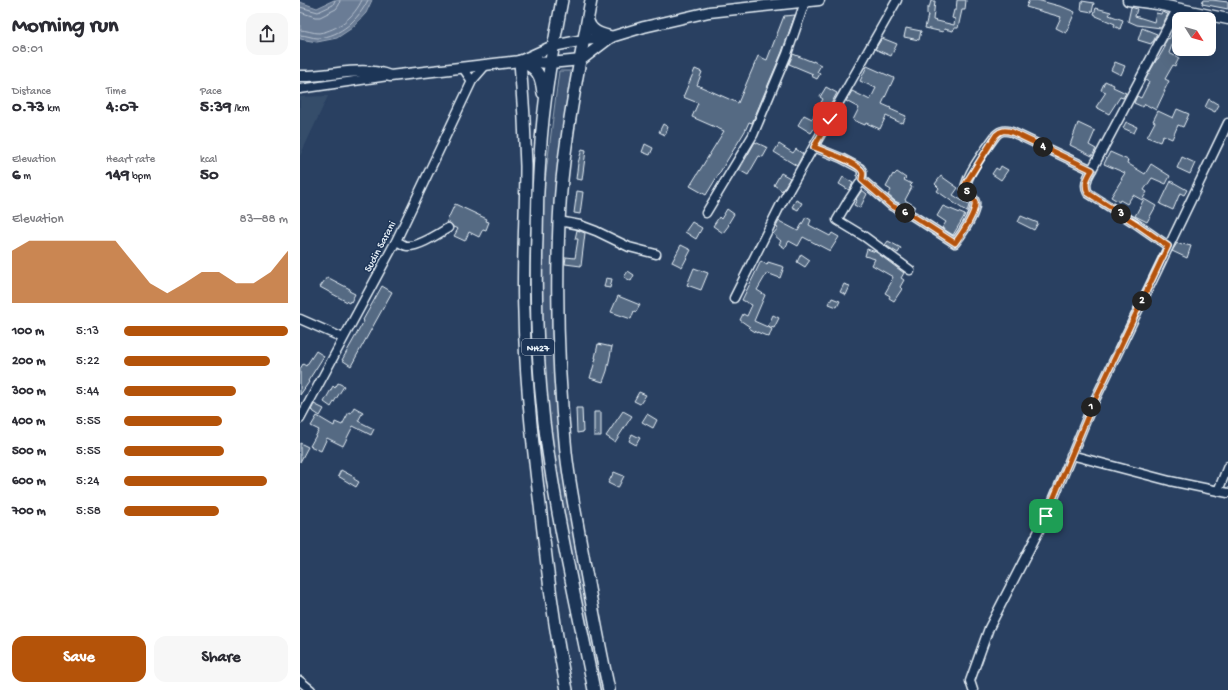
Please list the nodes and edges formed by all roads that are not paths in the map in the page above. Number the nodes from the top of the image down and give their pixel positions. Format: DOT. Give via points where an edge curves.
graph roads {
  1 [pos="562,0"];
  2 [pos="591,0"];
  3 [pos="819,0"];
  4 [pos="897,0"];
  5 [pos="1128,0"];
  6 [pos="805,2"];
  7 [pos="1177,9"];
  8 [pos="1228,19"];
  9 [pos="588,20"];
  10 [pos="611,37"];
  11 [pos="584,40"];
  12 [pos="553,46"];
  13 [pos="580,60"];
  14 [pos="520,61"];
  15 [pos="550,63"];
  16 [pos="485,66"];
  17 [pos="463,68"];
  18 [pos="300,76"];
  19 [pos="390,76"];
  20 [pos="472,81"];
  21 [pos="300,89"];
  22 [pos="545,105"];
  23 [pos="1228,123"];
  24 [pos="814,147"];
  25 [pos="1092,170"];
  26 [pos="862,180"];
  27 [pos="706,213"];
  28 [pos="559,221"];
  29 [pos="448,228"];
  30 [pos="396,241"];
  31 [pos="1168,246"];
  32 [pos="656,254"];
  33 [pos="910,270"];
  34 [pos="734,298"];
  35 [pos="300,319"];
  36 [pos="342,338"];
  37 [pos="300,419"];
  38 [pos="1071,455"];
  39 [pos="1228,466"];
  40 [pos="1218,491"];
  41 [pos="1228,493"];
  42 [pos="300,681"];
  43 [pos="311,690"];
  44 [pos="567,690"];
  45 [pos="594,690"];
  46 [pos="609,690"];
  47 [pos="973,690"];
  1 -- 12 [label="highway, NH27"];
  2 -- 9 [label="highway, NH27"];
  3 -- 6 [label="main road"];
  4 -- 24 [label="street"];
  5 -- 7 [label="main road"];
  6 -- 10 [label="main road" via="709,12 644,26"];
  6 -- 27 [label="street" via="787,54 753,135"];
  7 -- 8 [label="main road"];
  7 -- 25 [label="street"];
  9 -- 10 [label="highway" via="590,28"];
  9 -- 11 [label="highway, NH27"];
  10 -- 11 [label="main road"];
  10 -- 13 [label="main road"];
  11 -- 12 [label="main road"];
  11 -- 13 [label="highway, NH27"];
  12 -- 14 [label="main road"];
  12 -- 15 [label="highway, NH27"];
  13 -- 15 [label="main road"];
  13 -- 28 [label="highway, NH27" via="562,177"];
  14 -- 15 [label="main road"];
  14 -- 16 [label="main road"];
  14 -- 22 [label="highway" via="533,67 539,74"];
  14 -- 44 [label="highway" via="525,131 523,276 527,384 551,598"];
  15 -- 22 [label="highway, NH27"];
  16 -- 17 [label="main road"];
  16 -- 20 [label="street, Sudin Sarani"];
  17 -- 19 [label="main road"];
  17 -- 20 [label="street"];
  18 -- 19 [label="main road" via="368,70"];
  19 -- 21 [label="street"];
  20 -- 30 [label="street, Sudin Sarani"];
  22 -- 45 [label="highway, NH27" via="536,255 540,384 554,492"];
  23 -- 31 [label="street"];
  24 -- 26 [label="street" via="860,168"];
  24 -- 34 [label="street" via="780,206"];
  25 -- 26 [label="street" via="1012,132 1000,131 966,183 965,189 975,202 967,227 955,243 913,216 892,206"];
  25 -- 31 [label="street" via="1086,183 1088,193"];
  26 -- 33 [label="street" via="838,220"];
  28 -- 32 [label="street" via="580,225 629,247"];
  28 -- 46 [label="highway, NH27" via="558,344 566,453"];
  29 -- 30 [label="street" via="415,245 407,246"];
  30 -- 36 [label="street, Sudin Sarani"];
  31 -- 38 [label="street"];
  35 -- 36 [label="street"];
  36 -- 37 [label="street, Sudin Sarani"];
  38 -- 40 [label="street"];
  38 -- 47 [label="street" via="1046,516 989,628 970,681"];
  39 -- 40 [label="street"];
  40 -- 41 [label="street"];
  42 -- 43 [label="street"];
}
